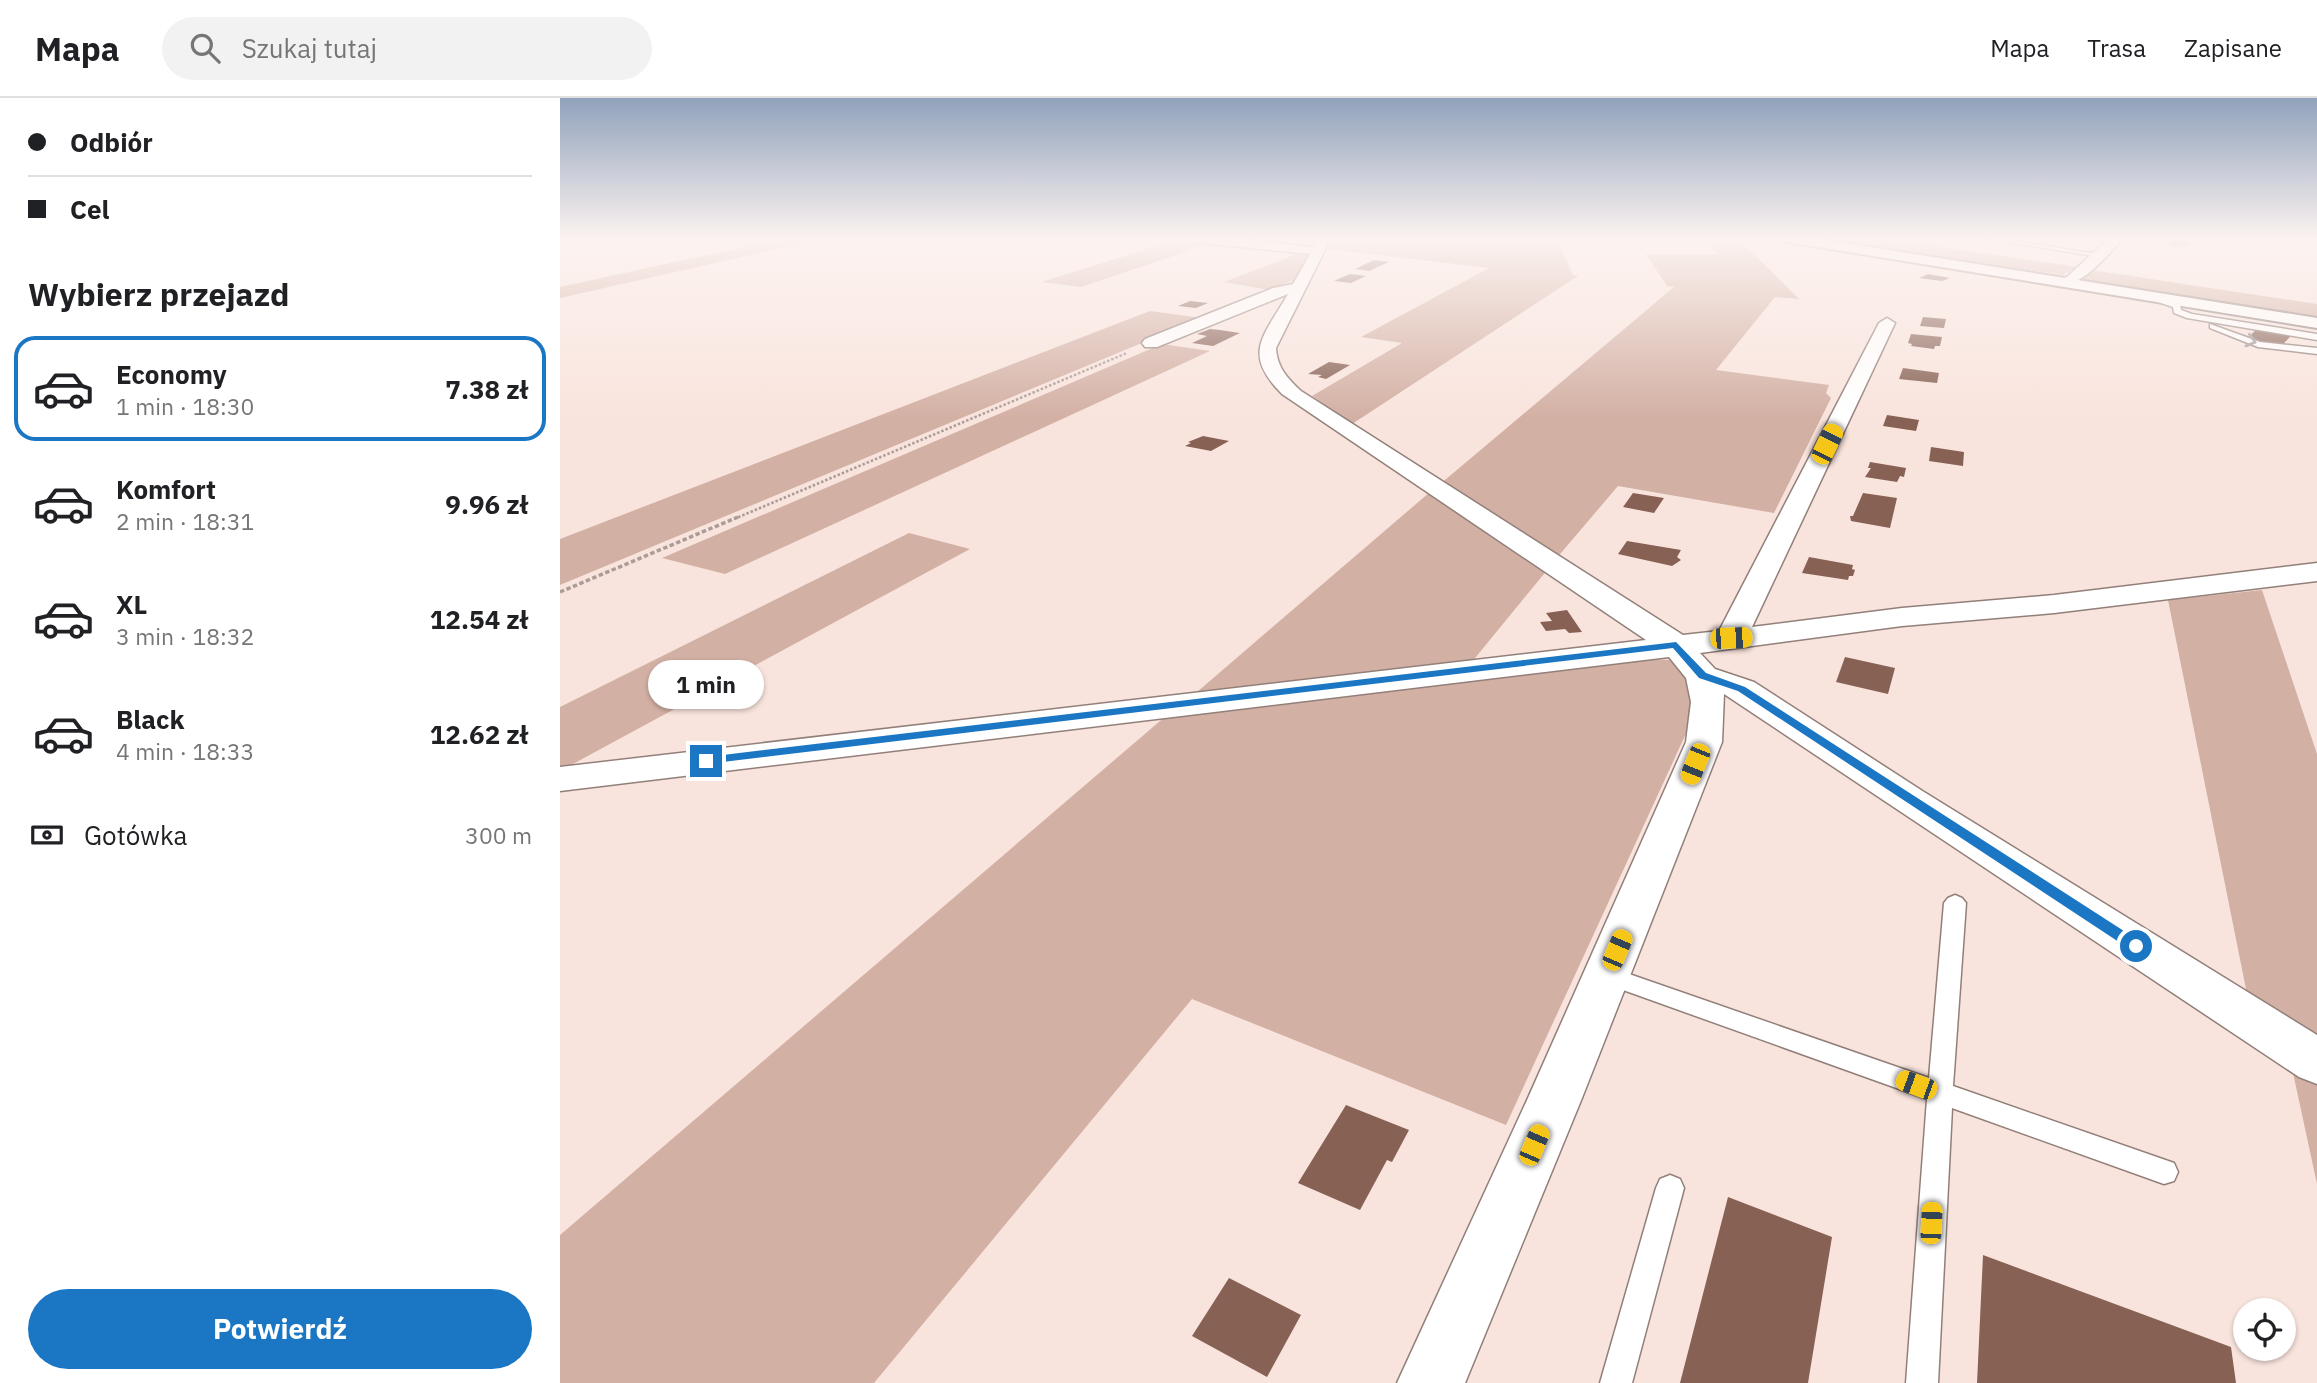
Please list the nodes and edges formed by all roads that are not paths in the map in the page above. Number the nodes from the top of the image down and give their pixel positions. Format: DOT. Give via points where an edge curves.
graph roads {
  1 [pos="1263,298"];
  2 [pos="1293,298"];
  3 [pos="2154,298"];
  4 [pos="2164,298"];
  5 [pos="2190,316"];
  6 [pos="1887,323"];
  7 [pos="2317,323"];
  8 [pos="2317,337"];
  9 [pos="1151,344"];
  10 [pos="2317,351"];
  11 [pos="2317,572"];
  12 [pos="1731,638"];
  13 [pos="1689,660"];
  14 [pos="560,779"];
  15 [pos="1955,903"];
  16 [pos="1606,975"];
  17 [pos="2317,1062"];
  18 [pos="1940,1094"];
  19 [pos="2164,1172"];
  20 [pos="1670,1188"];
  21 [pos="1431,1383"];
  22 [pos="1616,1383"];
  23 [pos="1922,1383"];
  1 -- 9 [label="street"];
  2 -- 13 [label="street" via="1267,348 1266,359 1294,396"];
  3 -- 5 [label="lane"];
  4 -- 7 [label="main road"];
  5 -- 8 [label="lane"];
  5 -- 10 [label="lane, one-way" via="2258,344"];
  6 -- 12 [label="street"];
  11 -- 12 [label="street"];
  12 -- 13 [label="street"];
  13 -- 14 [label="street"];
  13 -- 16 [label="street" via="1708,702 1704,742"];
  13 -- 17 [label="street" via="1742,689"];
  15 -- 18 [label="lane"];
  16 -- 18 [label="lane"];
  16 -- 21 [label="street"];
  18 -- 19 [label="lane"];
  18 -- 23 [label="lane"];
  20 -- 22 [label="lane"];
}
